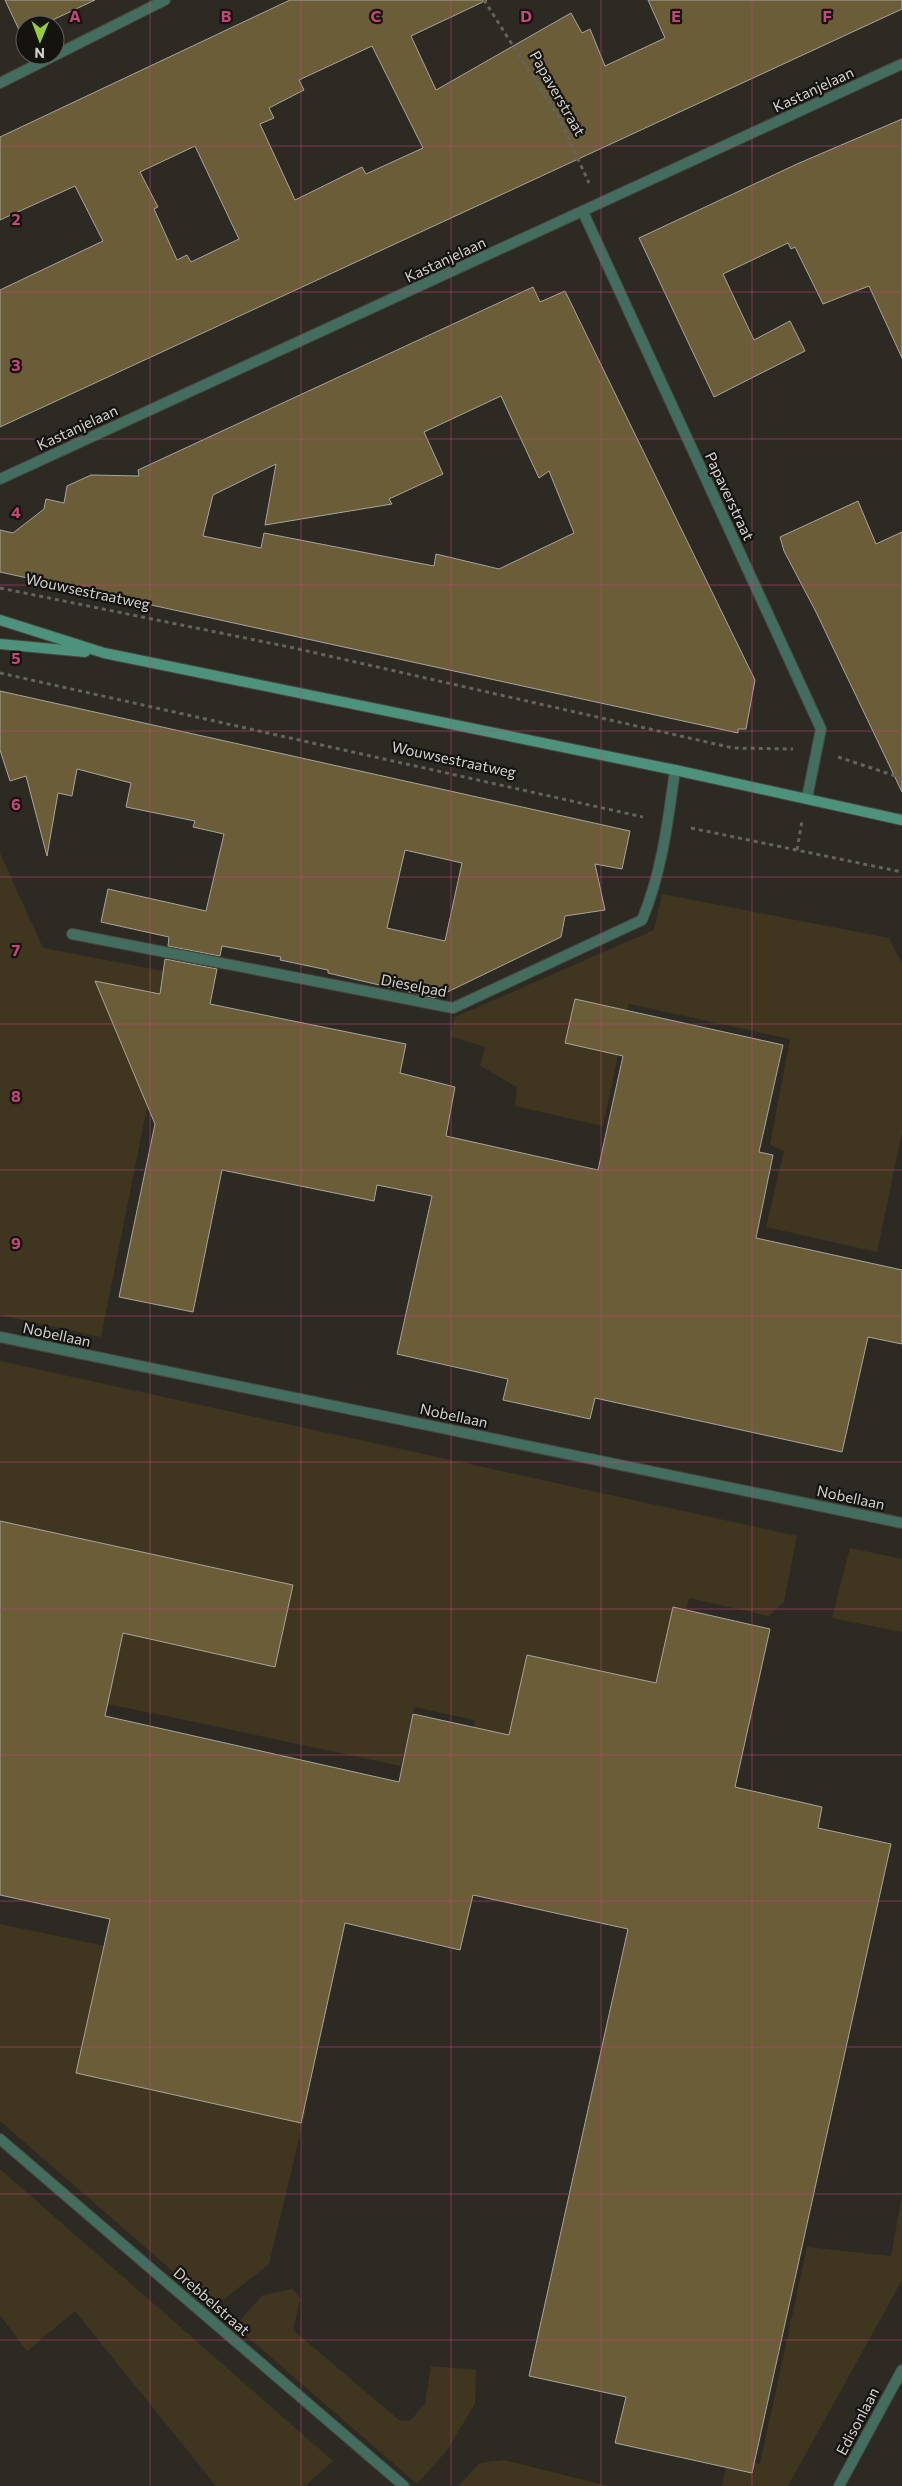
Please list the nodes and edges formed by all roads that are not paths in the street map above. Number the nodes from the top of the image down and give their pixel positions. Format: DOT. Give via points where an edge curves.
graph roads {
  1 [pos="165,0"];
  2 [pos="902,64"];
  3 [pos="1,79"];
  4 [pos="584,212"];
  5 [pos="0,479"];
  6 [pos="0,620"];
  7 [pos="0,644"];
  8 [pos="104,653"];
  9 [pos="675,770"];
  10 [pos="807,798"];
  11 [pos="902,820"];
  12 [pos="72,934"];
  13 [pos="0,1337"];
  14 [pos="902,1523"];
  15 [pos="0,2139"];
  16 [pos="902,2370"];
  17 [pos="404,2486"];
  18 [pos="839,2486"];
  1 -- 3 [label="street"];
  2 -- 4 [label="street, Kastanjelaan"];
  4 -- 5 [label="street, Kastanjelaan"];
  4 -- 10 [label="street, Papaverstraat" via="821,729"];
  6 -- 8 [label="main road"];
  7 -- 8 [label="main road"];
  8 -- 9 [label="main road"];
  9 -- 10 [label="main road"];
  9 -- 12 [label="street, Dieselpad" via="652,896 642,920 453,1008"];
  10 -- 11 [label="main road"];
  13 -- 14 [label="street, Nobellaan"];
  15 -- 17 [label="street, Drebbelstraat"];
  16 -- 18 [label="street, Edisonlaan"];
}
